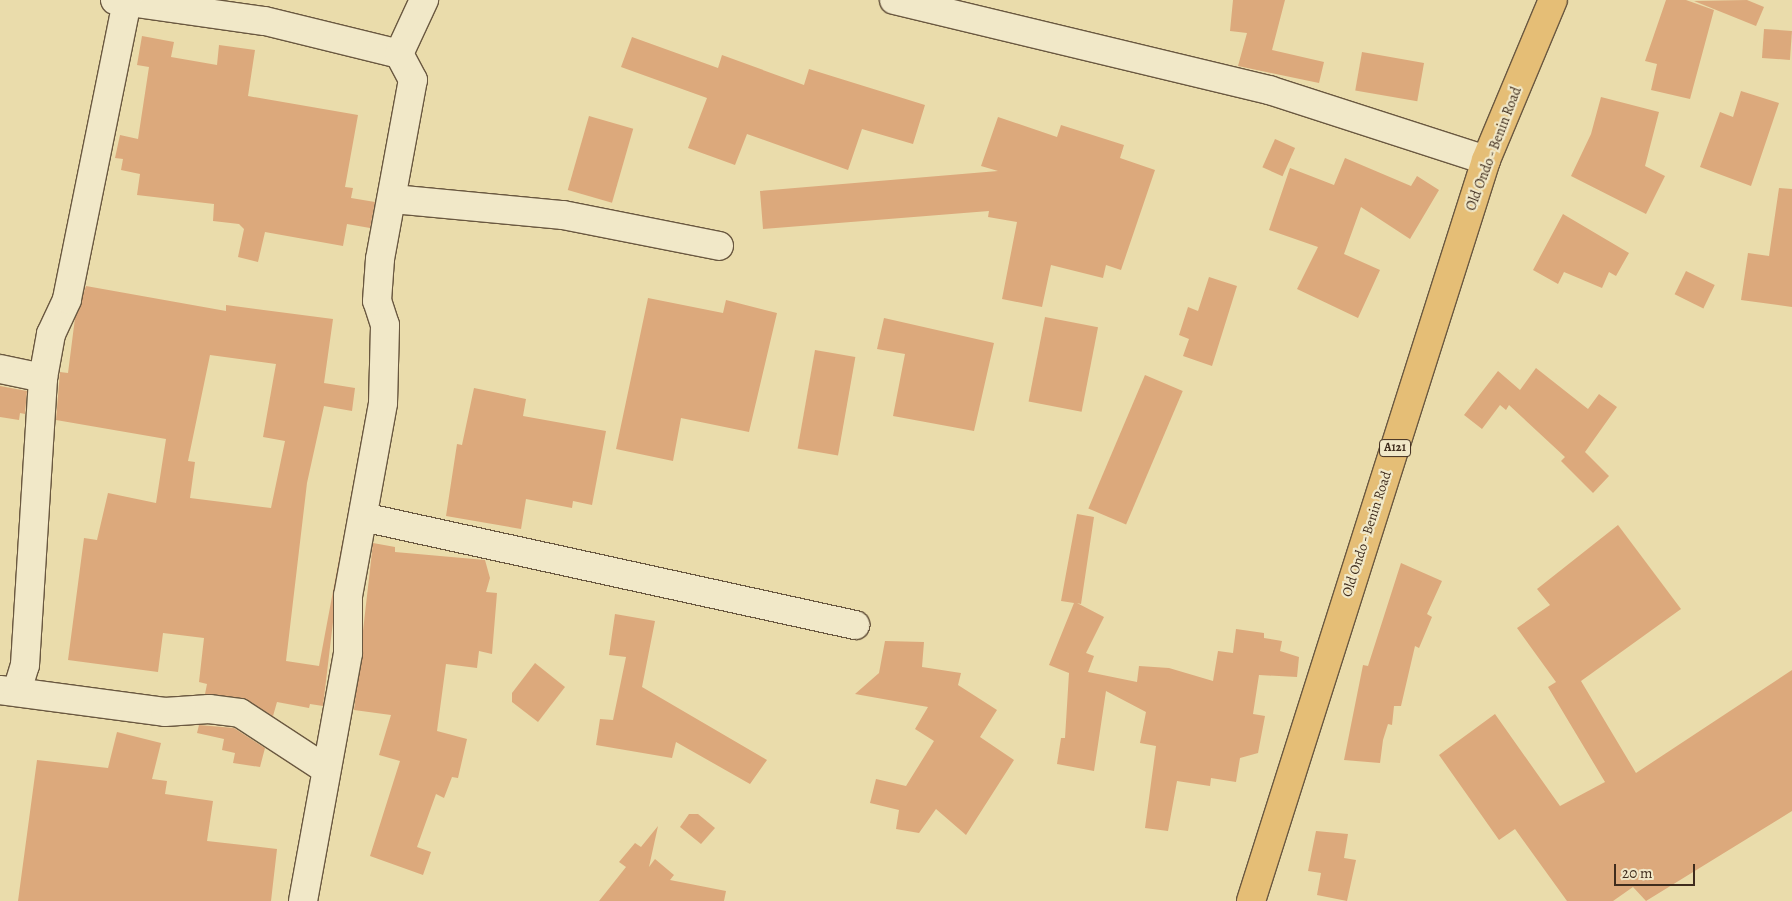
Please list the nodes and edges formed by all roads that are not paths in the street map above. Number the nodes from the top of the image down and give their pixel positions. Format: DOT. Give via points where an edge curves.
graph roads {
  1 [pos="424,0"];
  2 [pos="894,0"];
  3 [pos="1553,0"];
  4 [pos="121,1"];
  5 [pos="399,54"];
  6 [pos="1486,160"];
  7 [pos="393,199"];
  8 [pos="719,246"];
  9 [pos="0,369"];
  10 [pos="44,378"];
  11 [pos="363,517"];
  12 [pos="855,625"];
  13 [pos="8,690"];
  14 [pos="324,768"];
  15 [pos="303,901"];
  16 [pos="1251,901"];
  1 -- 5 [label="street"];
  2 -- 6 [label="street" via="1269,90"];
  3 -- 6 [label="main road, Old Ondo - Benin Road / A121"];
  4 -- 5 [label="street" via="264,21"];
  4 -- 10 [label="street" via="67,299 51,334"];
  5 -- 7 [label="street" via="413,80"];
  6 -- 16 [label="main road, Old Ondo - Benin Road / A121"];
  7 -- 8 [label="street" via="563,215"];
  7 -- 11 [label="street" via="377,301 385,325 383,403"];
  9 -- 10 [label="street"];
  10 -- 13 [label="street" via="25,665"];
  11 -- 12 [label="street"];
  11 -- 14 [label="street" via="348,596 348,654"];
  13 -- 14 [label="street" via="165,712 208,709 240,713"];
  14 -- 15 [label="street"];
}
